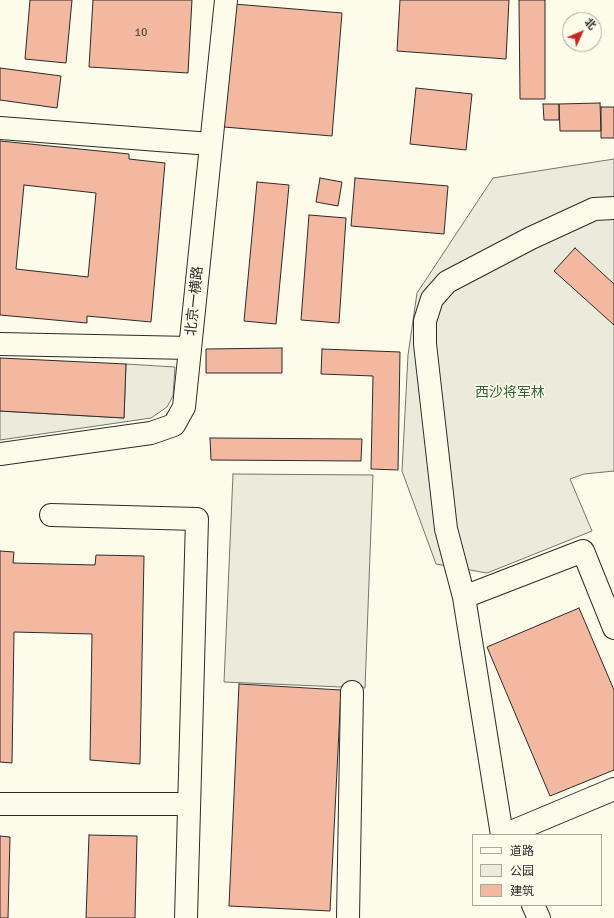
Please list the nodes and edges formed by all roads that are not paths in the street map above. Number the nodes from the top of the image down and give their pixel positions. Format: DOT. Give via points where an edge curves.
graph roads {
  1 [pos="226,0"];
  2 [pos="0,128"];
  3 [pos="211,144"];
  4 [pos="614,208"];
  5 [pos="0,344"];
  6 [pos="190,348"];
  7 [pos="0,454"];
  8 [pos="51,515"];
  9 [pos="464,597"];
  10 [pos="614,628"];
  11 [pos="352,692"];
  12 [pos="614,789"];
  13 [pos="0,804"];
  14 [pos="189,804"];
  15 [pos="503,834"];
  16 [pos="505,834"];
  17 [pos="533,906"];
  18 [pos="186,918"];
  19 [pos="348,918"];
  20 [pos="539,918"];
  1 -- 3 [label="street, 北京一横路"];
  2 -- 3 [label="street"];
  3 -- 6 [label="street, 北京一横路"];
  4 -- 9 [label="street" via="594,209 530,238 447,282 432,299 425,321 425,344 446,529"];
  5 -- 6 [label="street"];
  6 -- 7 [label="street, 北京一横路" via="184,406 174,425 151,433"];
  8 -- 14 [label="street" via="197,519"];
  9 -- 10 [label="street" via="583,550"];
  9 -- 15 [label="street"];
  11 -- 19 [label="street"];
  12 -- 16 [label="street"];
  13 -- 14 [label="street"];
  14 -- 18 [label="street"];
  17 -- 20 [label="street"];
}
